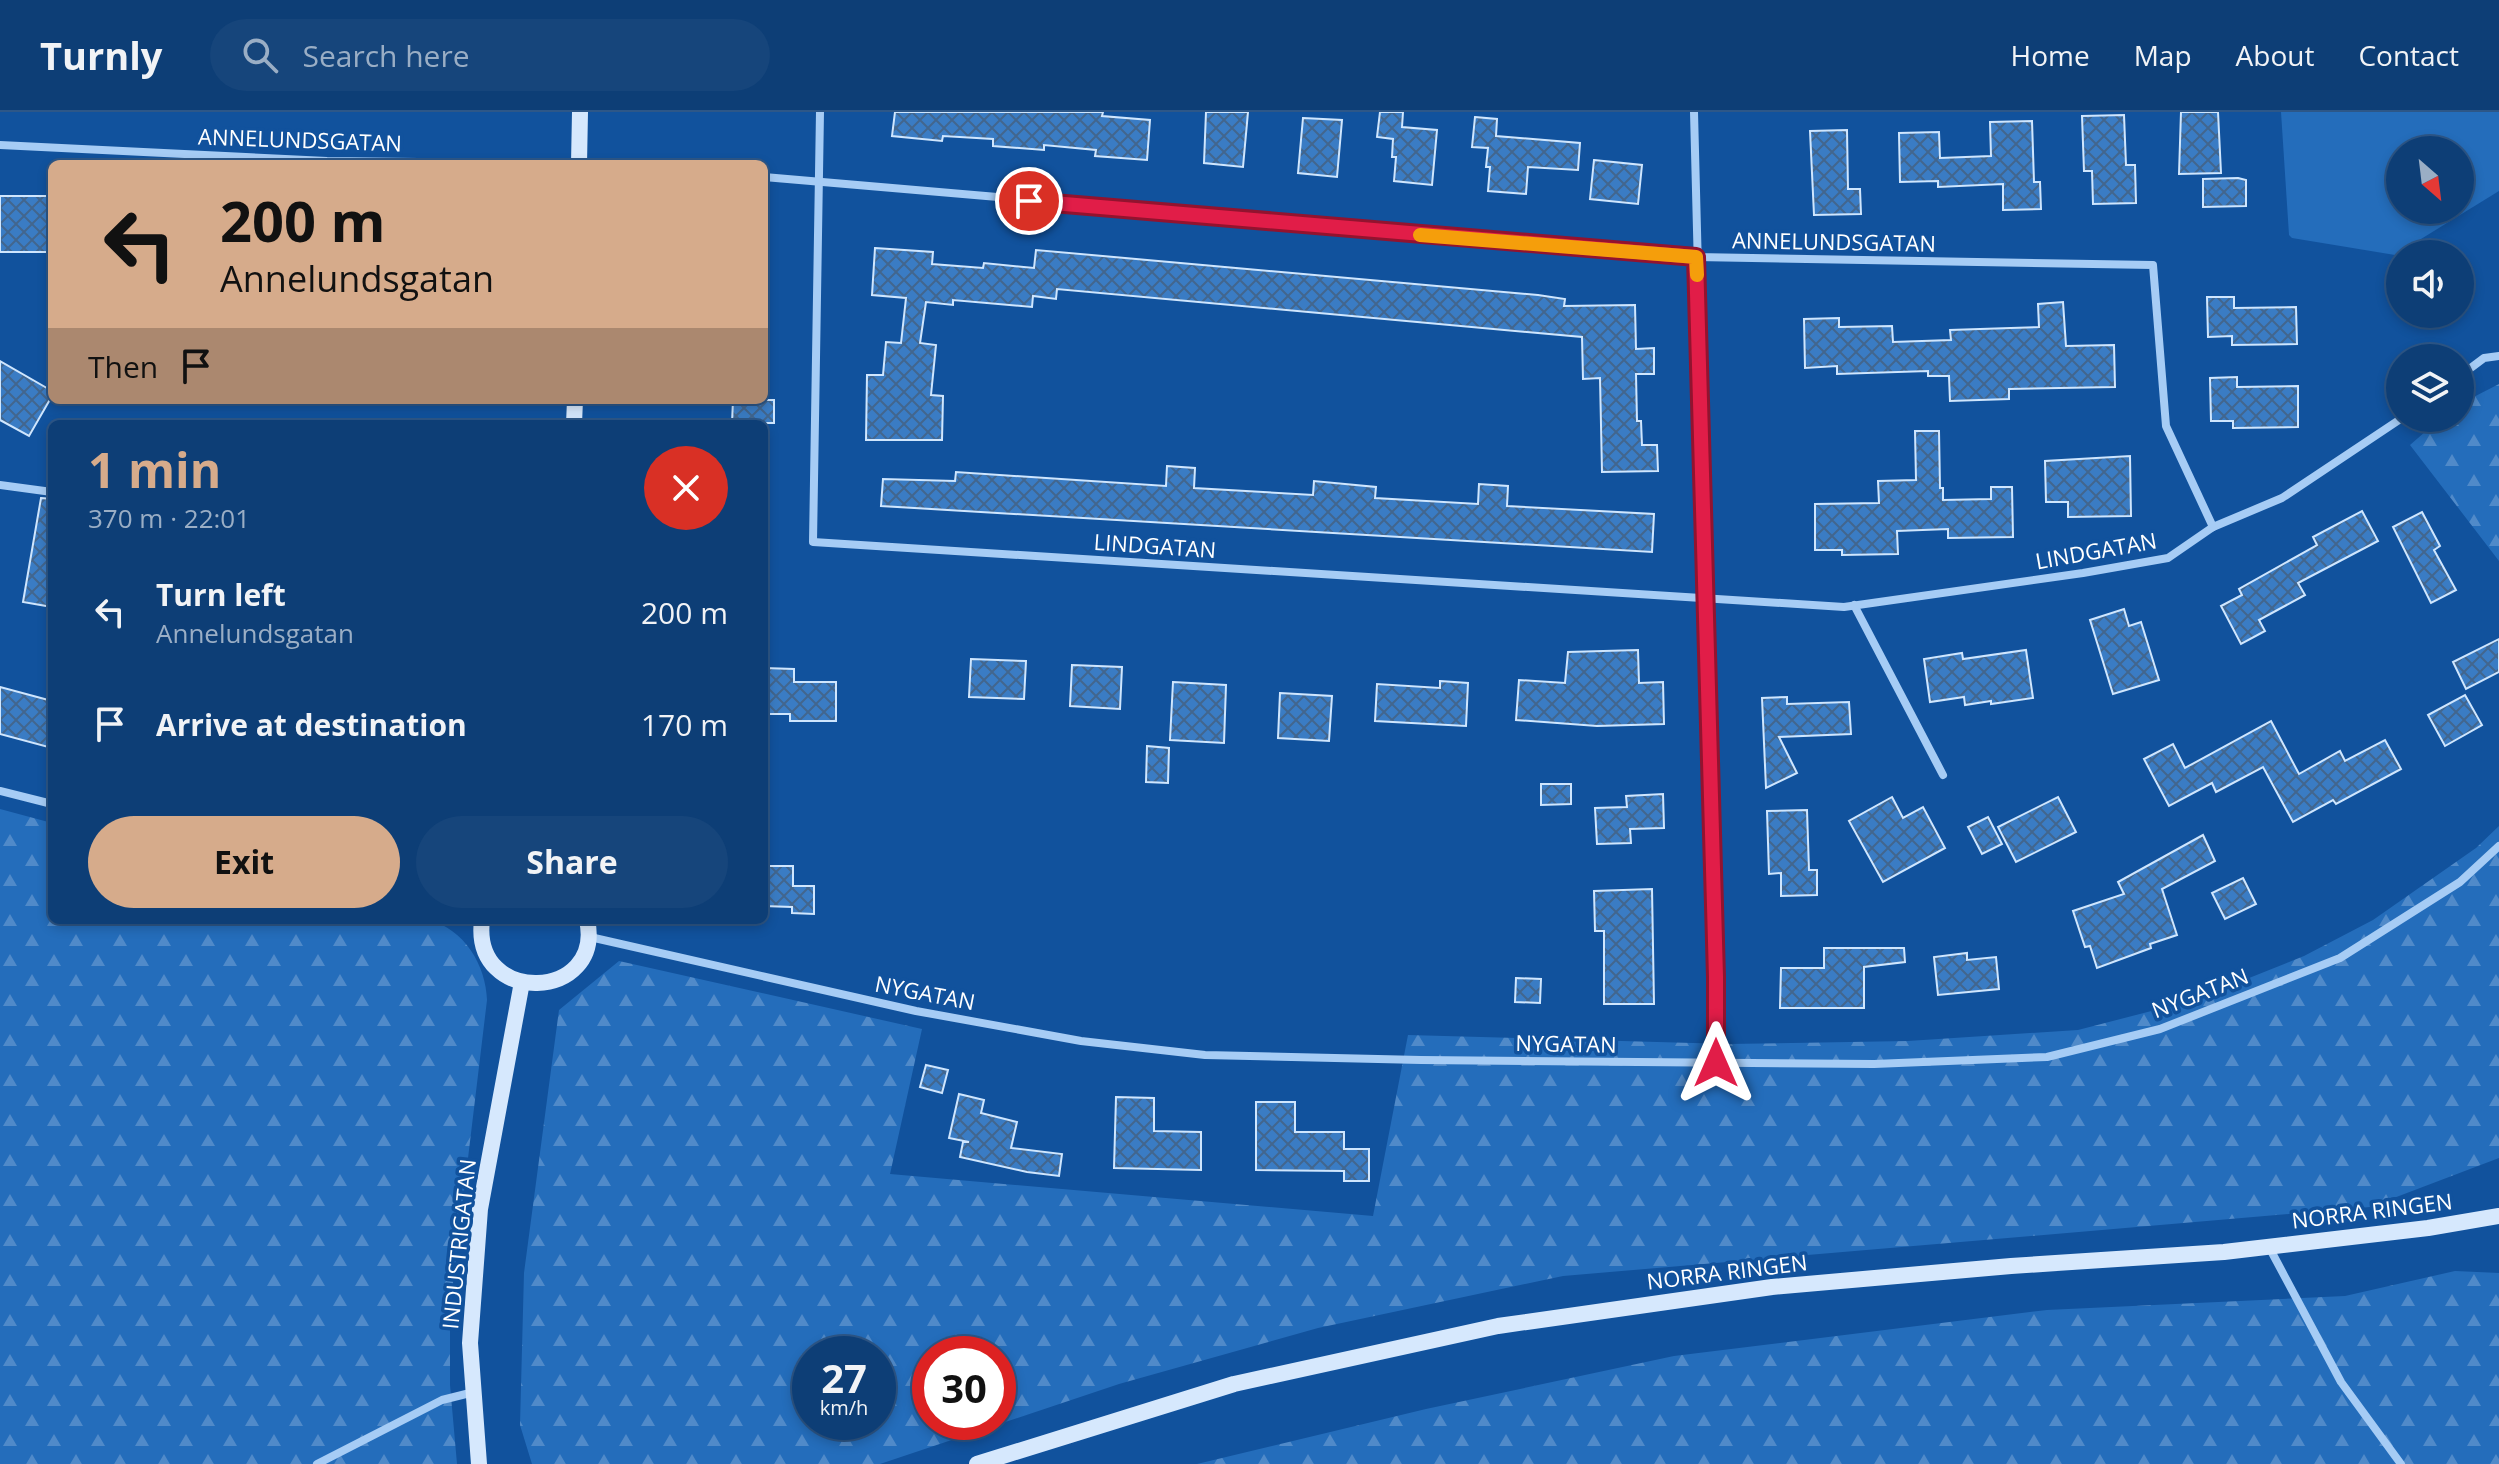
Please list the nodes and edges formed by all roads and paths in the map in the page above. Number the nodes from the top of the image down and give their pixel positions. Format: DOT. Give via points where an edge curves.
graph roads {
  1 [pos="580,112"];
  2 [pos="820,112"];
  3 [pos="1694,112"];
  4 [pos="0,145"];
  5 [pos="307,160"];
  6 [pos="579,160"];
  7 [pos="768,177"];
  8 [pos="818,181"];
  9 [pos="1696,257"];
  10 [pos="2499,356"];
  11 [pos="2474,366"];
  12 [pos="2386,429"];
  13 [pos="0,485"];
  14 [pos="48,491"];
  15 [pos="2213,527"];
  16 [pos="1705,599"];
  17 [pos="1854,605"];
  18 [pos="1943,775"];
  19 [pos="0,791"];
  20 [pos="48,803"];
  21 [pos="2499,846"];
  22 [pos="482,924"];
  23 [pos="588,924"];
  24 [pos="590,937"];
  25 [pos="522,982"];
  26 [pos="1716,1063"];
  27 [pos="2499,1216"];
  28 [pos="2268,1247"];
  29 [pos="474,1392"];
  30 [pos="317,1464"];
  31 [pos="479,1464"];
  32 [pos="977,1464"];
  33 [pos="2401,1464"];
  1 -- 6 [label="main road"];
  2 -- 8 [label="street"];
  3 -- 9 [label="street"];
  4 -- 5 [label="street, ANNELUNDSGATAN"];
  7 -- 8 [label="street, ANNELUNDSGATAN"];
  8 -- 9 [label="street, ANNELUNDSGATAN"];
  8 -- 16 [label="street, LINDGATAN" via="813,542"];
  9 -- 15 [label="street, ANNELUNDSGATAN" via="2153,265 2166,426"];
  9 -- 16 [label="street"];
  10 -- 11 [label="street"];
  12 -- 15 [label="street, LINDGATAN" via="2282,498"];
  13 -- 14 [label="street"];
  15 -- 17 [label="street, LINDGATAN" via="2168,558"];
  16 -- 17 [label="street, LINDGATAN"];
  16 -- 26 [label="street"];
  17 -- 18 [label="street"];
  19 -- 20 [label="street"];
  21 -- 26 [label="street, NYGATAN" via="2460,882 2340,958 2160,1029 2047,1057"];
  22 -- 25 [label="main road" via="487,955 502,974"];
  23 -- 24 [label="main road"];
  24 -- 25 [label="main road" via="580,963 561,977 542,985"];
  24 -- 26 [label="street, NYGATAN" via="916,1011 1081,1041 1205,1055"];
  25 -- 29 [label="main road, INDUSTRIGATAN" via="480,1209 470,1343"];
  27 -- 28 [label="main road, NORRA RINGEN"];
  28 -- 32 [label="main road, NORRA RINGEN" via="1772,1287 1498,1326 1234,1384"];
  28 -- 33 [label="street" via="2341,1382"];
  29 -- 30 [label="street" via="442,1400"];
  29 -- 31 [label="main road, INDUSTRIGATAN"];
}
